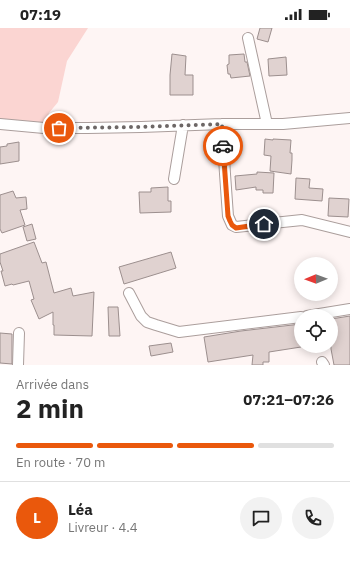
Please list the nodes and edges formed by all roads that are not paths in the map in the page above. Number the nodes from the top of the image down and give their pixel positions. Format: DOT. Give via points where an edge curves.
graph roads {
  1 [pos="248,38"];
  2 [pos="350,118"];
  3 [pos="0,124"];
  4 [pos="222,124"];
  5 [pos="266,124"];
  6 [pos="183,125"];
  7 [pos="174,179"];
  8 [pos="350,232"];
  9 [pos="129,293"];
  10 [pos="350,309"];
  11 [pos="338,311"];
  12 [pos="294,318"];
  13 [pos="19,333"];
  14 [pos="18,365"];
  1 -- 5 [label="street"];
  2 -- 5 [label="street"];
  3 -- 6 [label="street" via="44,128"];
  4 -- 5 [label="street"];
  4 -- 6 [label="street"];
  4 -- 8 [label="street" via="228,216 232,225 236,228 302,220"];
  6 -- 7 [label="street"];
  9 -- 12 [label="street" via="147,322 179,332"];
  10 -- 11 [label="street"];
  13 -- 14 [label="street"];
}
